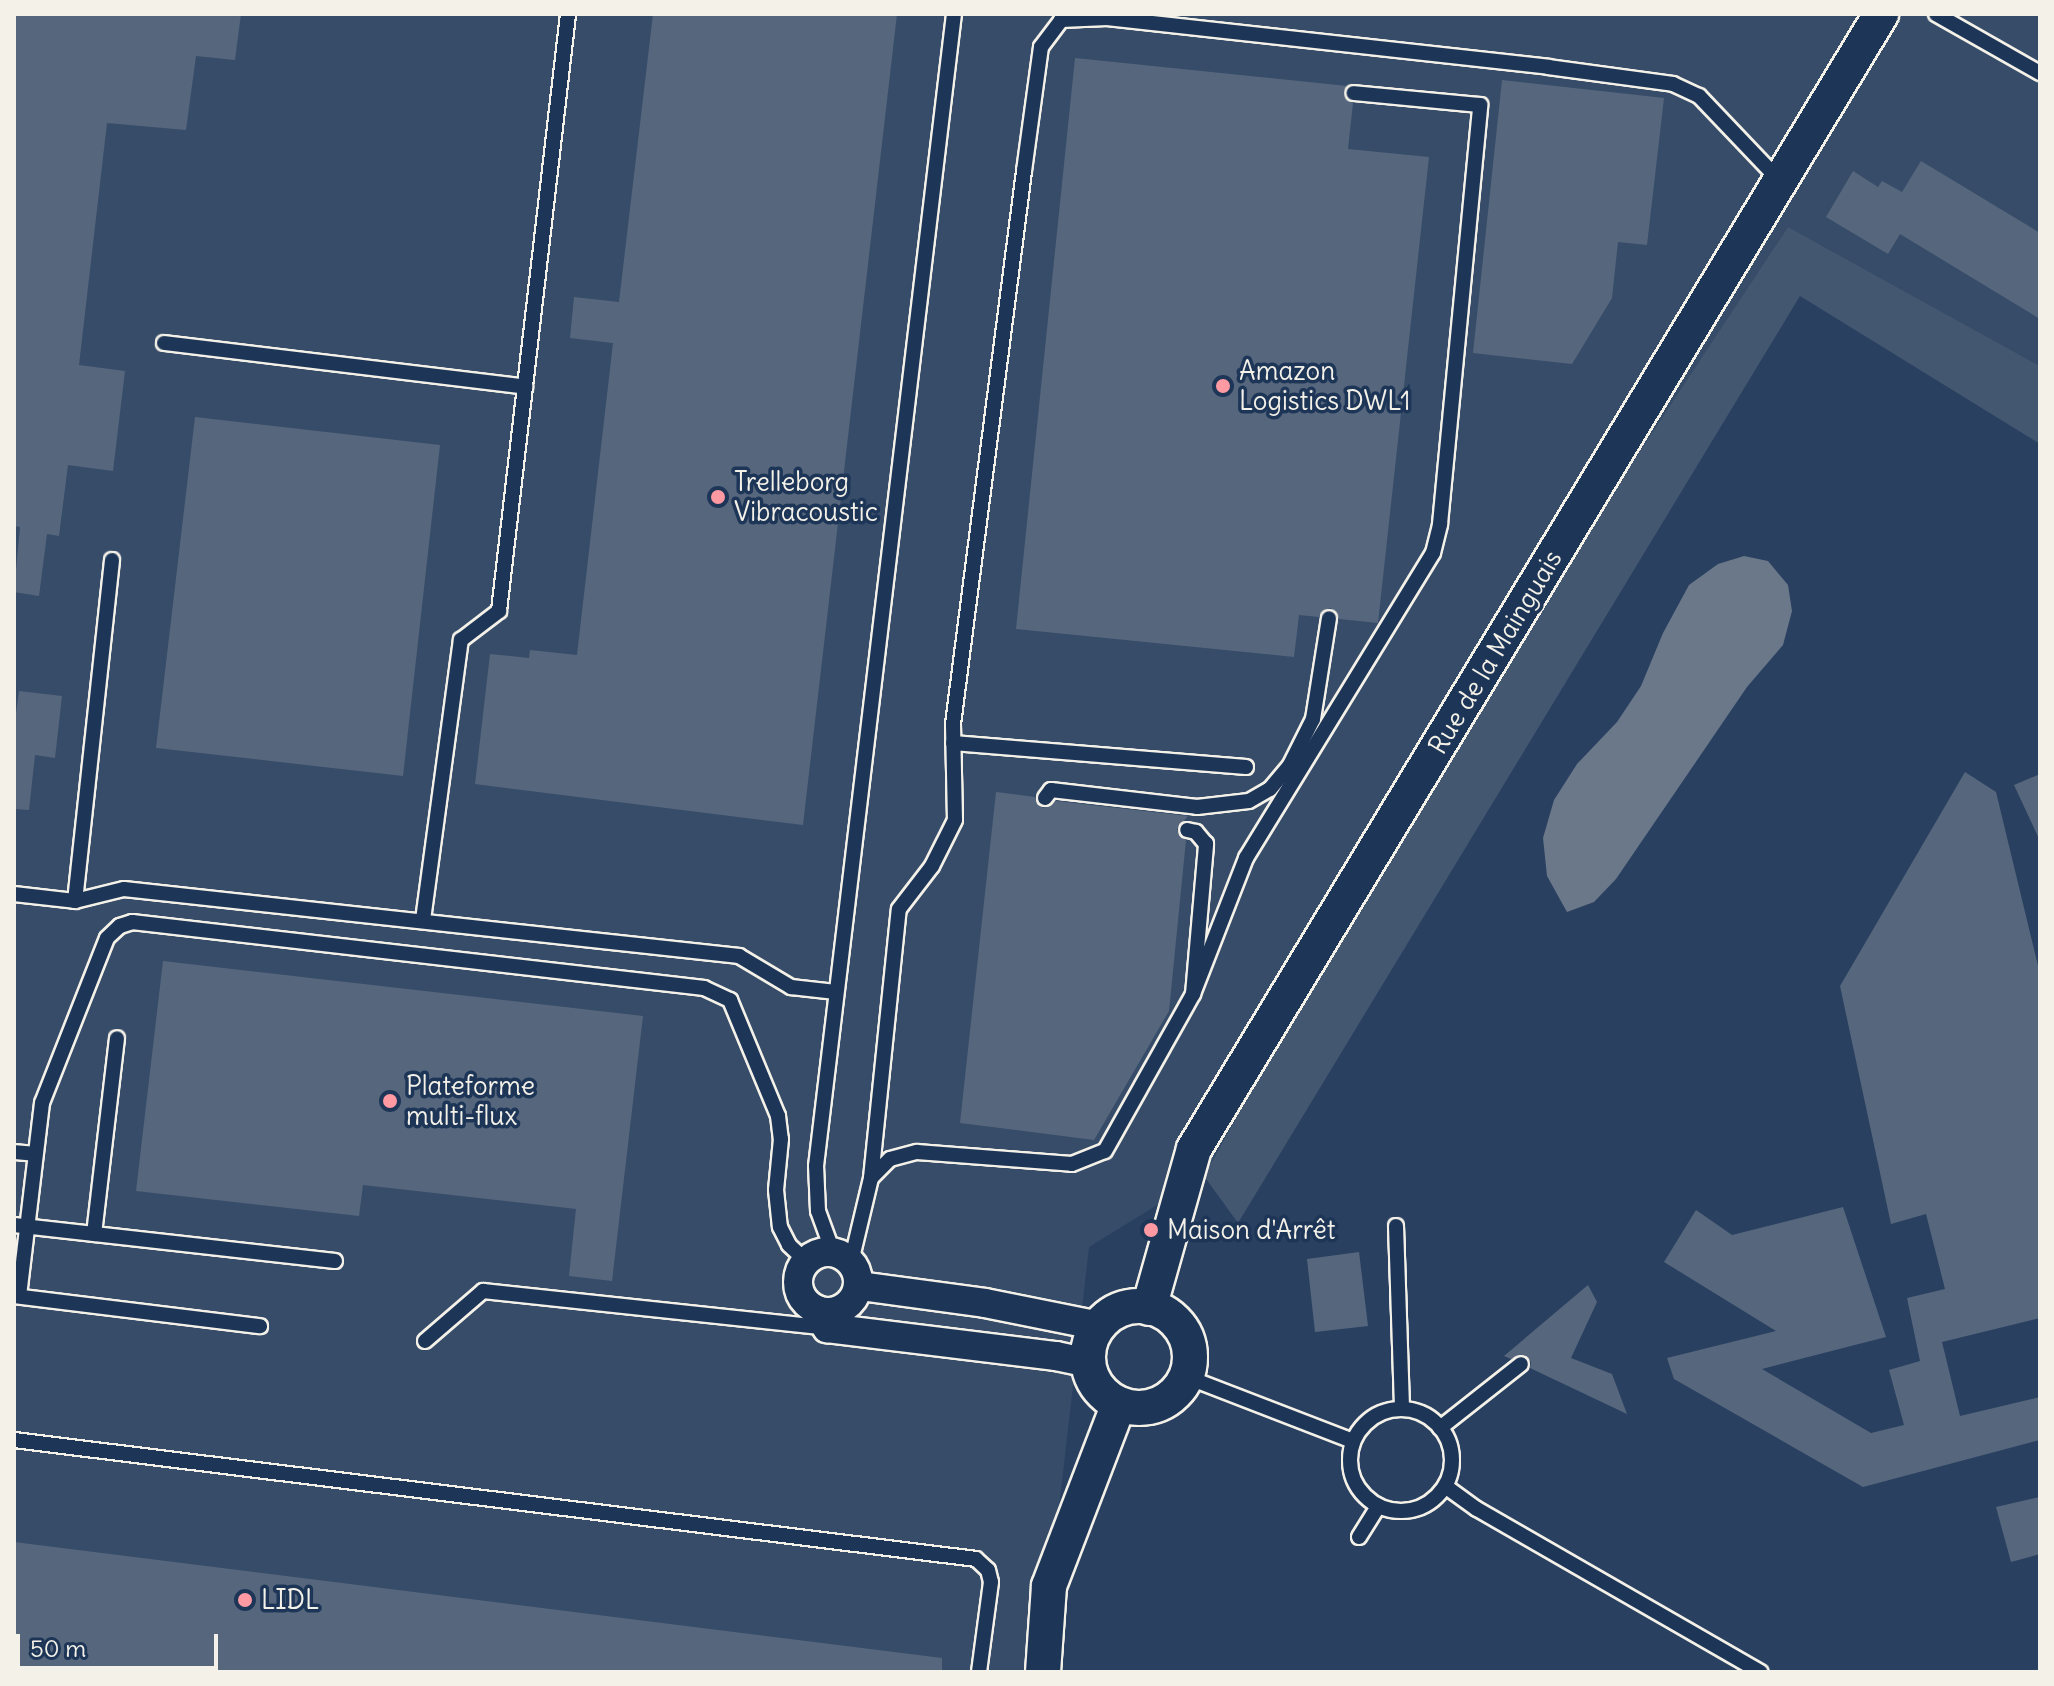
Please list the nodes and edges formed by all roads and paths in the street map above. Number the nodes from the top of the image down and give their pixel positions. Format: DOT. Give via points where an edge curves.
graph roads {
  1 [pos="954,14"];
  2 [pos="1881,14"];
  3 [pos="1936,14"];
  4 [pos="568,15"];
  5 [pos="2040,73"];
  6 [pos="1354,93"];
  7 [pos="1780,181"];
  8 [pos="164,343"];
  9 [pos="525,387"];
  10 [pos="112,560"];
  11 [pos="1329,618"];
  12 [pos="953,743"];
  13 [pos="1246,767"];
  14 [pos="1045,798"];
  15 [pos="1187,830"];
  16 [pos="14,894"];
  17 [pos="75,901"];
  18 [pos="423,920"];
  19 [pos="836,992"];
  20 [pos="1193,994"];
  21 [pos="117,1038"];
  22 [pos="14,1152"];
  23 [pos="35,1154"];
  24 [pos="871,1178"];
  25 [pos="20,1226"];
  26 [pos="1396,1226"];
  27 [pos="94,1234"];
  28 [pos="335,1261"];
  29 [pos="806,1261"];
  30 [pos="848,1266"];
  31 [pos="16,1296"];
  32 [pos="1149,1308"];
  33 [pos="822,1319"];
  34 [pos="260,1326"];
  35 [pos="1100,1326"];
  36 [pos="425,1341"];
  37 [pos="1088,1363"];
  38 [pos="1521,1364"];
  39 [pos="1187,1377"];
  40 [pos="1119,1404"];
  41 [pos="1402,1409"];
  42 [pos="1440,1428"];
  43 [pos="14,1440"];
  44 [pos="1353,1441"];
  45 [pos="1445,1486"];
  46 [pos="1378,1506"];
  47 [pos="1359,1537"];
  48 [pos="979,1672"];
  49 [pos="1043,1672"];
  50 [pos="1760,1672"];
  1 -- 19 [label="lane"];
  2 -- 7 [label="street, Rue de la Mainguais"];
  3 -- 5 [label="lane"];
  4 -- 9 [label="lane"];
  6 -- 20 [label="lane" via="1480,105 1440,524 1433,553 1246,858"];
  7 -- 12 [label="lane" via="1699,96 1673,84 1107,18 1061,20 1041,47"];
  7 -- 32 [label="street, Rue de la Mainguais" via="1194,1149"];
  8 -- 9 [label="lane"];
  9 -- 18 [label="lane" via="499,611 461,640"];
  10 -- 17 [label="lane"];
  11 -- 14 [label="lane" via="1313,719 1290,765 1270,789 1240,803 1197,807 1051,790"];
  12 -- 13 [label="lane"];
  12 -- 24 [label="lane" via="955,820 932,866 899,909"];
  15 -- 20 [label="lane" via="1206,844"];
  16 -- 17 [label="lane"];
  17 -- 18 [label="lane" via="124,889"];
  18 -- 19 [label="lane" via="739,956 791,987"];
  19 -- 30 [label="lane" via="816,1189 818,1211"];
  20 -- 24 [label="lane" via="1105,1151 1072,1164 917,1152 890,1159"];
  21 -- 27 [label="lane"];
  22 -- 23 [label="lane"];
  23 -- 25 [label="lane"];
  23 -- 29 [label="lane" via="42,1103 107,938 132,922 704,988 730,1000 778,1116 780,1227"];
  24 -- 30 [label="lane"];
  25 -- 27 [label="lane"];
  25 -- 31 [label="lane"];
  26 -- 41 [label="lane"];
  27 -- 28 [label="lane"];
  29 -- 30 [label="street" via="814,1255"];
  29 -- 33 [label="street" via="798,1289"];
  30 -- 33 [label="street" via="847,1306"];
  30 -- 35 [label="street" via="985,1303"];
  31 -- 34 [label="lane"];
  32 -- 35 [label="street" via="1119,1311"];
  32 -- 39 [label="street" via="1164,1312 1185,1334 1190,1348"];
  33 -- 36 [label="lane" via="483,1291"];
  33 -- 37 [label="street"];
  35 -- 37 [label="street"];
  37 -- 40 [label="street" via="1099,1388"];
  38 -- 42 [label="lane"];
  39 -- 40 [label="street" via="1166,1401 1135,1408"];
  39 -- 44 [label="lane"];
  40 -- 49 [label="street" via="1049,1586"];
  41 -- 42 [label="lane" via="1429,1418"];
  41 -- 44 [label="lane" via="1373,1417"];
  42 -- 45 [label="lane" via="1451,1456"];
  43 -- 48 [label="lane" via="976,1559 988,1570 991,1582"];
  44 -- 46 [label="lane" via="1351,1471 1356,1485"];
  45 -- 46 [label="lane" via="1423,1506"];
  45 -- 50 [label="lane"];
  46 -- 47 [label="lane"];
}
